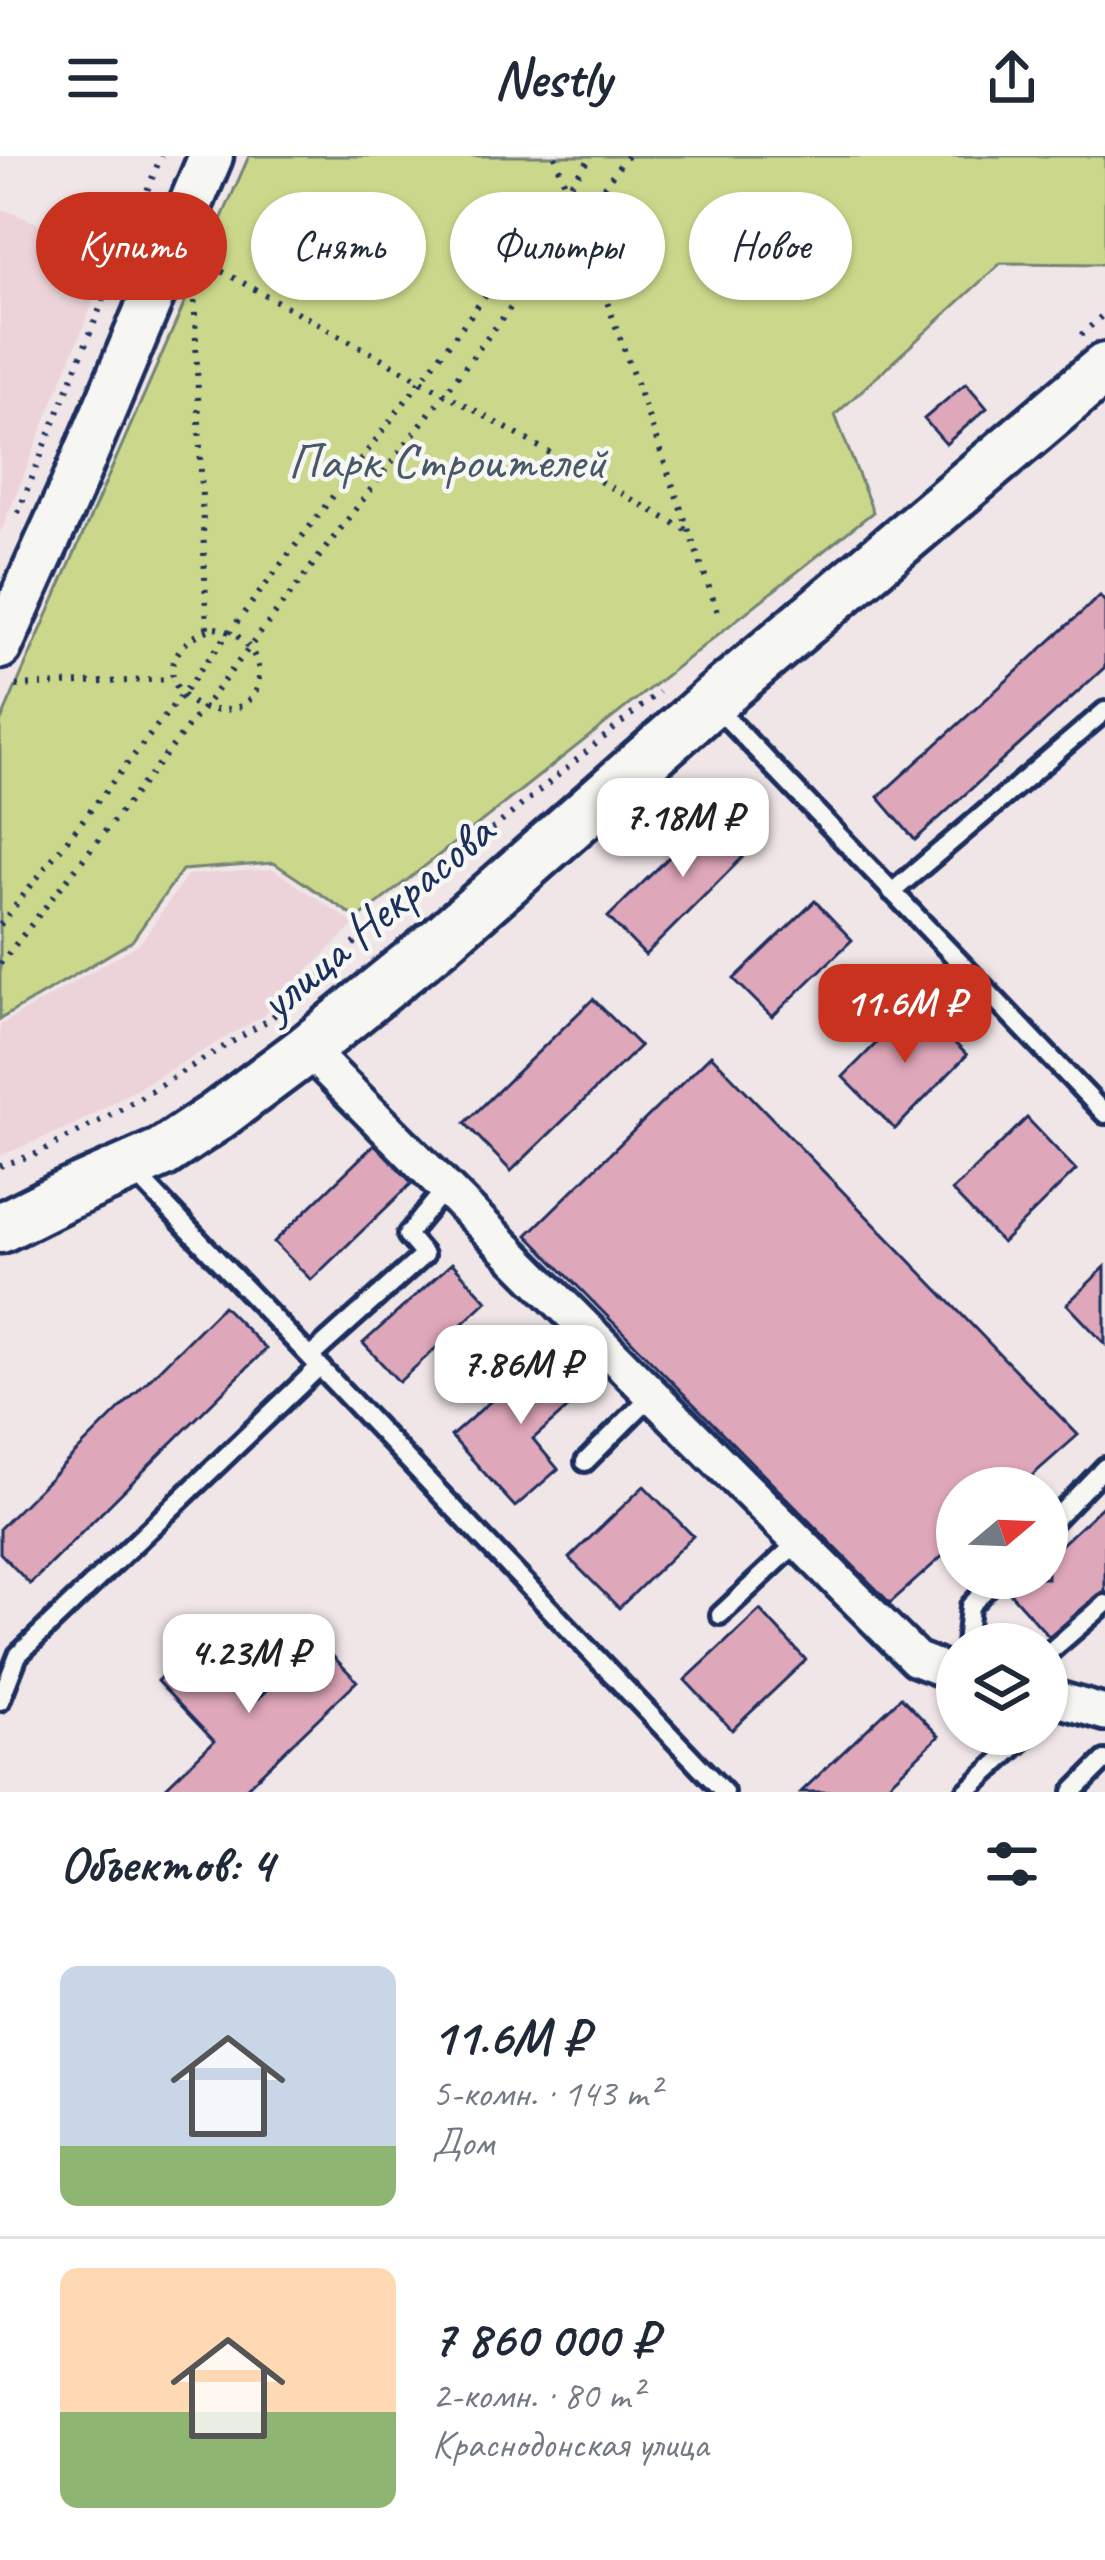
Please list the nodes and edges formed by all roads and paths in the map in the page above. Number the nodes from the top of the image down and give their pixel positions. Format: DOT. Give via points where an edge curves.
graph roads {
  1 [pos="161,156"];
  2 [pos="211,156"];
  3 [pos="555,156"];
  4 [pos="592,156"];
  5 [pos="627,156"];
  6 [pos="567,189"];
  7 [pos="227,274"];
  8 [pos="195,300"];
  9 [pos="1105,314"];
  10 [pos="1089,355"];
  11 [pos="421,380"];
  12 [pos="18,512"];
  13 [pos="688,531"];
  14 [pos="720,618"];
  15 [pos="207,630"];
  16 [pos="230,630"];
  17 [pos="250,646"];
  18 [pos="0,647"];
  19 [pos="172,679"];
  20 [pos="16,686"];
  21 [pos="658,692"];
  22 [pos="711,702"];
  23 [pos="202,709"];
  24 [pos="1105,711"];
  25 [pos="892,892"];
  26 [pos="0,925"];
  27 [pos="0,964"];
  28 [pos="307,1049"];
  29 [pos="1105,1114"];
  30 [pos="0,1166"];
  31 [pos="130,1167"];
  32 [pos="446,1188"];
  33 [pos="4,1225"];
  34 [pos="315,1361"];
  35 [pos="652,1394"];
  36 [pos="585,1462"];
  37 [pos="1105,1467"];
  38 [pos="1068,1505"];
  39 [pos="799,1541"];
  40 [pos="1105,1604"];
  41 [pos="720,1615"];
  42 [pos="1068,1636"];
  43 [pos="9,1652"];
  44 [pos="936,1667"];
  45 [pos="0,1701"];
  46 [pos="1068,1707"];
  47 [pos="1105,1713"];
  48 [pos="1006,1755"];
  49 [pos="1105,1760"];
  50 [pos="724,1792"];
  51 [pos="966,1792"];
  52 [pos="1073,1792"];
  1 -- 12 [label="path"];
  2 -- 18 [label="street"];
  3 -- 6 [label="path"];
  4 -- 6 [label="path"];
  5 -- 17 [label="path"];
  6 -- 11 [label="path"];
  6 -- 14 [label="path"];
  7 -- 11 [label="path"];
  8 -- 15 [label="path"];
  9 -- 10 [label="path"];
  10 -- 22 [label="main road, улица Некрасова"];
  11 -- 13 [label="path"];
  11 -- 16 [label="path"];
  15 -- 16 [label="path"];
  15 -- 19 [label="path" via="177,655"];
  16 -- 17 [label="path"];
  16 -- 26 [label="path"];
  17 -- 23 [label="path"];
  17 -- 23 [label="path" via="261,673 257,691 242,706"];
  19 -- 20 [label="path"];
  19 -- 23 [label="path"];
  21 -- 30 [label="path" via="271,1019 39,1153"];
  22 -- 25 [label="lane"];
  22 -- 28 [label="main road, улица Некрасова"];
  23 -- 27 [label="path"];
  24 -- 25 [label="lane"];
  25 -- 29 [label="lane"];
  28 -- 31 [label="main road, улица Некрасова" via="162,1153"];
  28 -- 32 [label="street"];
  31 -- 33 [label="main road, улица Некрасова"];
  31 -- 34 [label="lane"];
  32 -- 34 [label="lane" via="407,1235 424,1255"];
  32 -- 35 [label="street"];
  34 -- 43 [label="lane"];
  34 -- 50 [label="lane"];
  35 -- 36 [label="lane"];
  35 -- 39 [label="street"];
  37 -- 38 [label="lane"];
  39 -- 41 [label="lane"];
  39 -- 44 [label="street" via="916,1659"];
  40 -- 42 [label="lane"];
  43 -- 45 [label="lane"];
  46 -- 47 [label="street"];
  48 -- 51 [label="lane"];
  49 -- 52 [label="lane"];
}
